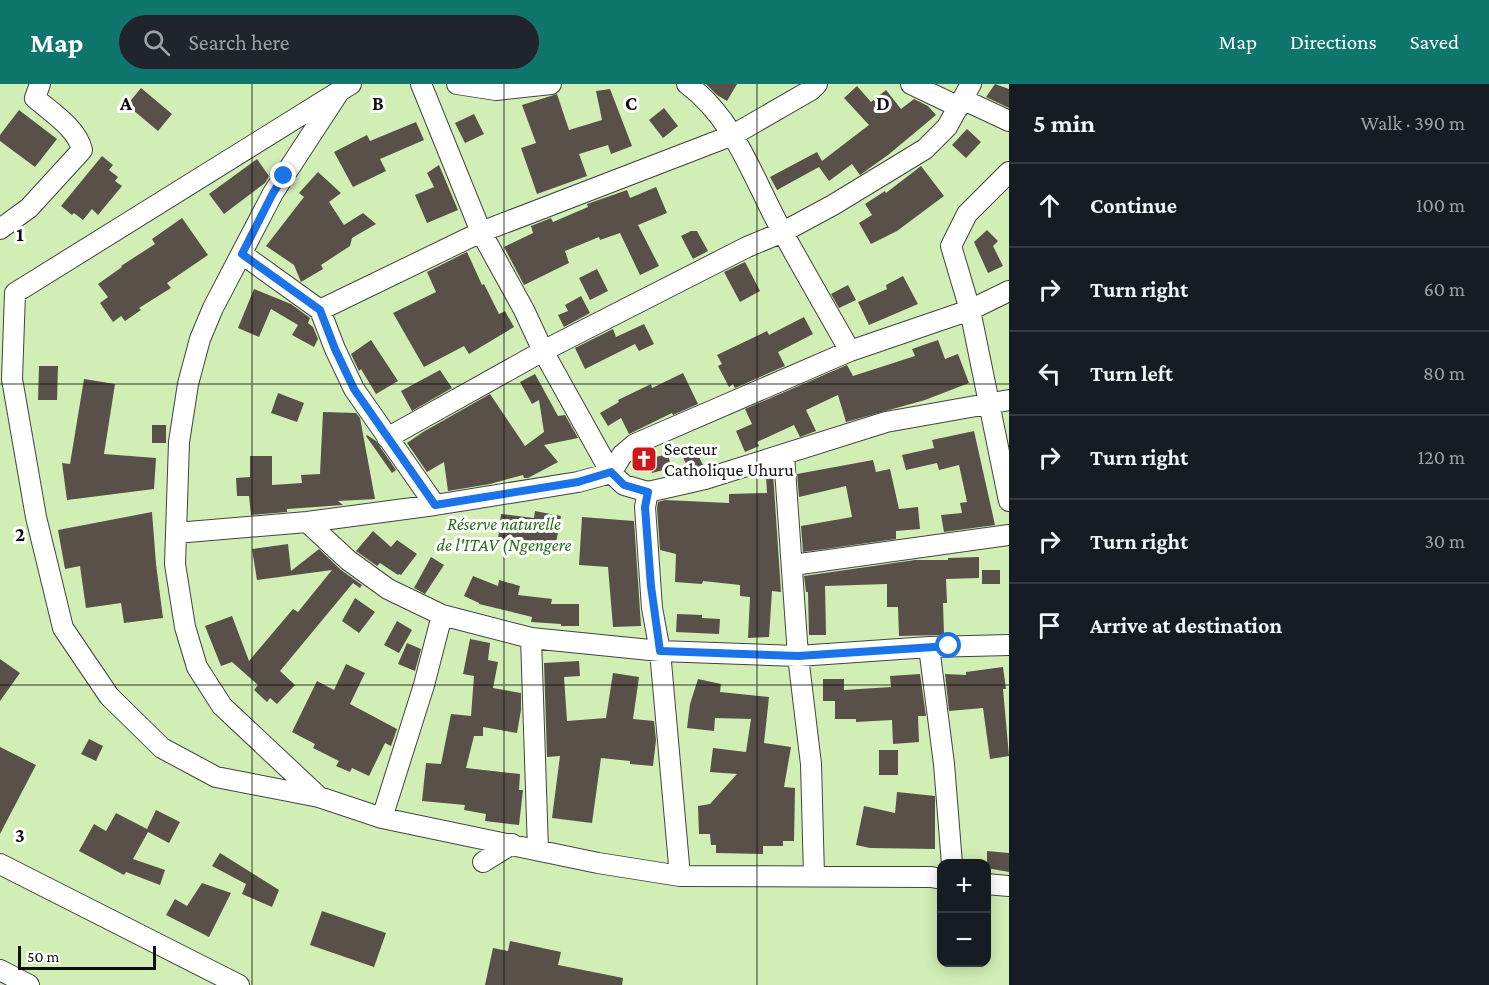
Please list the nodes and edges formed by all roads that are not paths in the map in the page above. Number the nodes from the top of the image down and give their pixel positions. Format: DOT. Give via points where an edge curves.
graph roads {
  1 [pos="40,84"];
  2 [pos="421,84"];
  3 [pos="457,84"];
  4 [pos="551,84"];
  5 [pos="688,84"];
  6 [pos="817,84"];
  7 [pos="911,84"];
  8 [pos="345,88"];
  9 [pos="964,97"];
  10 [pos="1009,121"];
  11 [pos="733,135"];
  12 [pos="1009,172"];
  13 [pos="0,230"];
  14 [pos="481,232"];
  15 [pos="783,232"];
  16 [pos="242,254"];
  17 [pos="8,289"];
  18 [pos="1009,291"];
  19 [pos="320,310"];
  20 [pos="970,310"];
  21 [pos="543,351"];
  22 [pos="850,351"];
  23 [pos="6,377"];
  24 [pos="999,402"];
  25 [pos="387,438"];
  26 [pos="784,455"];
  27 [pos="611,472"];
  28 [pos="648,492"];
  29 [pos="1009,501"];
  30 [pos="435,505"];
  31 [pos="307,522"];
  32 [pos="176,533"];
  33 [pos="1009,535"];
  34 [pos="793,565"];
  35 [pos="442,615"];
  36 [pos="531,638"];
  37 [pos="1009,645"];
  38 [pos="929,647"];
  39 [pos="660,651"];
  40 [pos="798,656"];
  41 [pos="319,797"];
  42 [pos="382,818"];
  43 [pos="512,844"];
  44 [pos="538,850"];
  45 [pos="952,859"];
  46 [pos="483,862"];
  47 [pos="0,864"];
  48 [pos="680,876"];
  49 [pos="814,876"];
  50 [pos="937,878"];
  51 [pos="991,884"];
  52 [pos="1009,886"];
  53 [pos="0,970"];
  54 [pos="29,985"];
  55 [pos="239,985"];
  1 -- 13 [label="street" via="35,98 70,129 82,150 29,208"];
  2 -- 14 [label="street"];
  3 -- 4 [label="street" via="496,90"];
  5 -- 11 [label="street" via="718,111"];
  6 -- 11 [label="street"];
  7 -- 9 [label="street"];
  8 -- 16 [label="street" via="273,193"];
  8 -- 17 [label="street"];
  9 -- 10 [label="street"];
  9 -- 15 [label="street" via="947,127 925,149"];
  11 -- 14 [label="street"];
  11 -- 15 [label="street"];
  12 -- 20 [label="street" via="967,214 951,246"];
  14 -- 19 [label="street"];
  14 -- 21 [label="street"];
  15 -- 21 [label="street"];
  15 -- 22 [label="street"];
  16 -- 19 [label="street"];
  16 -- 32 [label="street" via="200,339 188,384 179,442"];
  17 -- 23 [label="street"];
  18 -- 20 [label="street"];
  19 -- 25 [label="street" via="354,389"];
  20 -- 22 [label="street"];
  20 -- 24 [label="street"];
  21 -- 25 [label="street"];
  21 -- 27 [label="street"];
  22 -- 27 [label="street" via="634,444"];
  23 -- 41 [label="street" via="63,628 108,696 162,748 216,777"];
  24 -- 26 [label="street" via="886,422"];
  24 -- 29 [label="street"];
  25 -- 30 [label="street"];
  26 -- 28 [label="street"];
  26 -- 34 [label="street"];
  27 -- 28 [label="street" via="624,485"];
  27 -- 30 [label="street" via="578,482"];
  28 -- 39 [label="street" via="645,507"];
  30 -- 31 [label="street"];
  31 -- 32 [label="street"];
  31 -- 35 [label="street" via="348,560 388,589"];
  32 -- 41 [label="street" via="175,564 185,627 197,667 222,706"];
  33 -- 34 [label="street"];
  34 -- 40 [label="street"];
  35 -- 36 [label="street"];
  35 -- 42 [label="street"];
  36 -- 39 [label="street"];
  36 -- 44 [label="street"];
  37 -- 38 [label="street"];
  38 -- 40 [label="street"];
  38 -- 45 [label="street"];
  39 -- 40 [label="street"];
  39 -- 48 [label="street"];
  40 -- 49 [label="street" via="811,764"];
  41 -- 42 [label="street"];
  42 -- 43 [label="street"];
  43 -- 44 [label="street"];
  43 -- 46 [label="street"];
  44 -- 48 [label="street"];
  47 -- 55 [label="street"];
  48 -- 49 [label="street"];
  49 -- 50 [label="street"];
  51 -- 52 [label="street"];
  53 -- 54 [label="street"];
}
